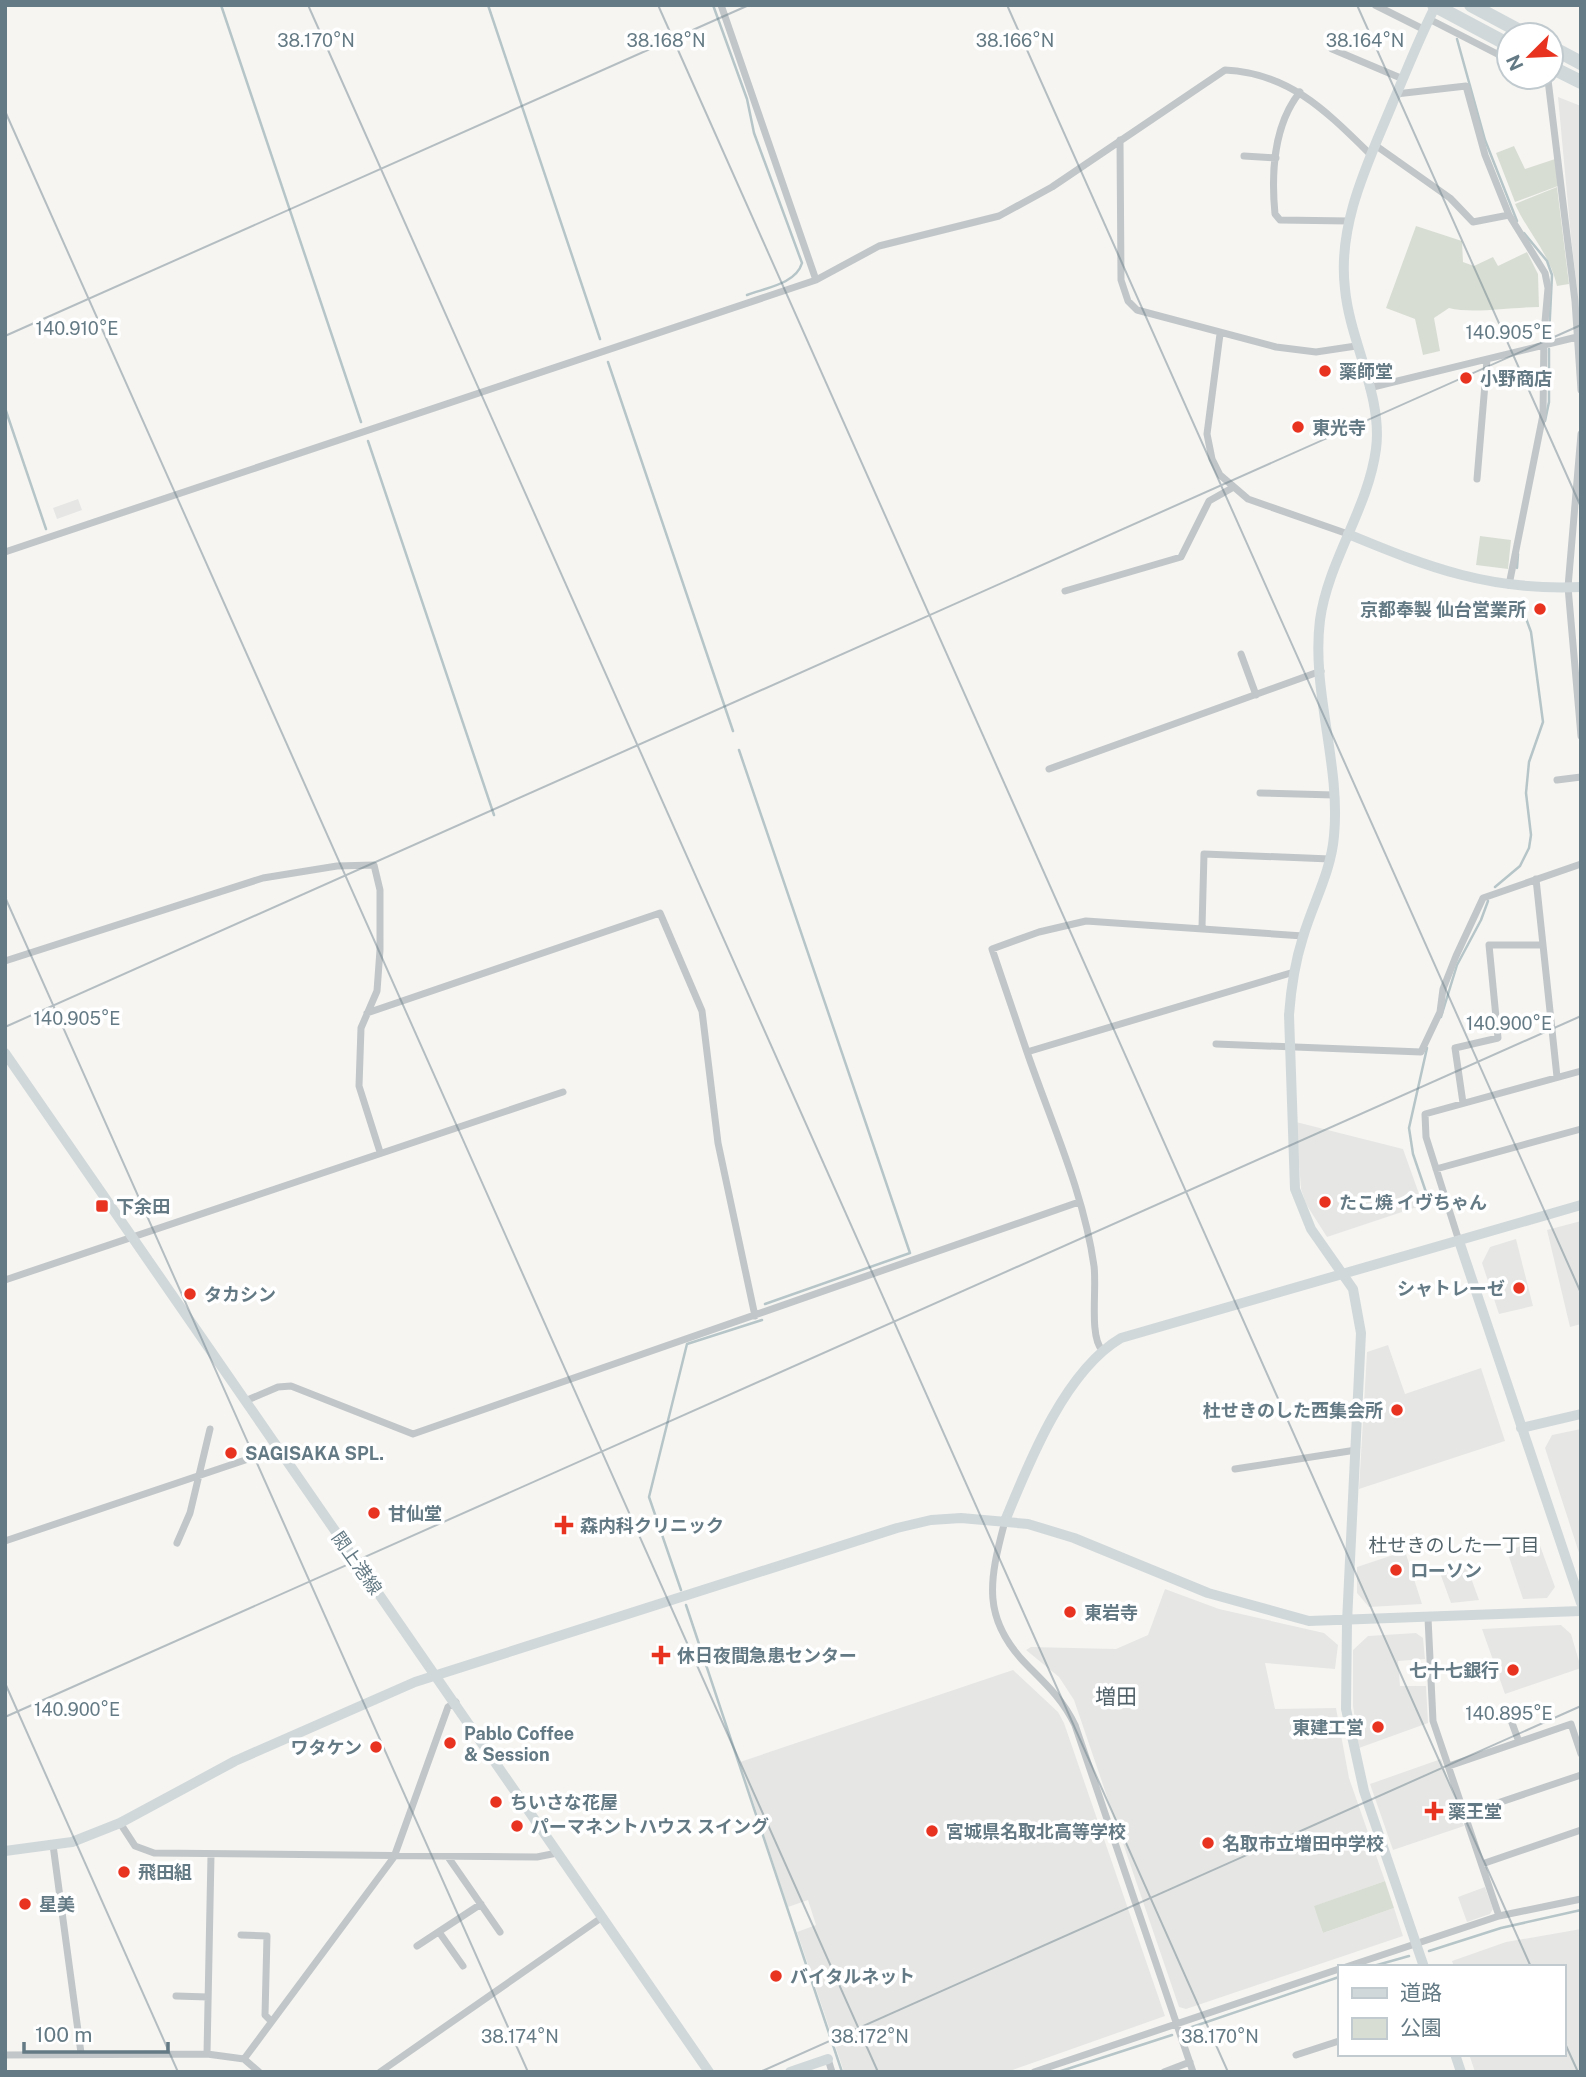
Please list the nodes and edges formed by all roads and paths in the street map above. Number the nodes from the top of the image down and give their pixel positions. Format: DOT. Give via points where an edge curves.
graph roads {
  1 [pos="721,5"];
  2 [pos="1375,5"];
  3 [pos="1471,5"];
  4 [pos="1431,15"];
  5 [pos="1501,21"];
  6 [pos="1495,40"];
  7 [pos="1332,50"];
  8 [pos="1495,52"];
  9 [pos="1565,54"];
  10 [pos="1581,63"];
  11 [pos="1565,74"];
  12 [pos="1403,79"];
  13 [pos="1581,82"];
  14 [pos="1549,91"];
  15 [pos="1300,92"];
  16 [pos="1396,94"];
  17 [pos="1120,140"];
  18 [pos="1373,150"];
  19 [pos="1244,156"];
  20 [pos="1276,158"];
  21 [pos="1508,215"];
  22 [pos="1349,221"];
  23 [pos="816,280"];
  24 [pos="1220,334"];
  25 [pos="1577,337"];
  26 [pos="1545,344"];
  27 [pos="1356,345"];
  28 [pos="1487,360"];
  29 [pos="1369,388"];
  30 [pos="1581,390"];
  31 [pos="1581,434"];
  32 [pos="1476,479"];
  33 [pos="1232,488"];
  34 [pos="1348,534"];
  35 [pos="5,552"];
  36 [pos="1508,586"];
  37 [pos="1568,587"];
  38 [pos="1581,587"];
  39 [pos="1065,591"];
  40 [pos="1241,654"];
  41 [pos="1321,671"];
  42 [pos="1256,695"];
  43 [pos="1581,736"];
  44 [pos="1049,769"];
  45 [pos="1581,777"];
  46 [pos="1557,780"];
  47 [pos="1260,793"];
  48 [pos="1334,795"];
  49 [pos="1330,859"];
  50 [pos="1581,864"];
  51 [pos="1536,879"];
  52 [pos="1202,927"];
  53 [pos="1303,936"];
  54 [pos="1542,945"];
  55 [pos="5,961"];
  56 [pos="1294,972"];
  57 [pos="367,1013"];
  58 [pos="1216,1044"];
  59 [pos="1289,1045"];
  60 [pos="1027,1052"];
  61 [pos="5,1054"];
  62 [pos="1581,1071"];
  63 [pos="1556,1077"];
  64 [pos="563,1092"];
  65 [pos="1463,1103"];
  66 [pos="1581,1129"];
  67 [pos="380,1152"];
  68 [pos="1436,1169"];
  69 [pos="1079,1202"];
  70 [pos="1581,1205"];
  71 [pos="131,1237"];
  72 [pos="1459,1241"];
  73 [pos="1345,1273"];
  74 [pos="5,1280"];
  75 [pos="755,1316"];
  76 [pos="1101,1350"];
  77 [pos="245,1401"];
  78 [pos="1581,1414"];
  79 [pos="1521,1428"];
  80 [pos="210,1429"];
  81 [pos="278,1449"];
  82 [pos="1356,1450"];
  83 [pos="1235,1469"];
  84 [pos="199,1476"];
  85 [pos="1005,1521"];
  86 [pos="5,1541"];
  87 [pos="177,1543"];
  88 [pos="1581,1604"];
  89 [pos="1581,1611"];
  90 [pos="1428,1618"];
  91 [pos="1347,1622"];
  92 [pos="435,1675"];
  93 [pos="456,1702"];
  94 [pos="1508,1712"];
  95 [pos="1519,1742"];
  96 [pos="1581,1754"];
  97 [pos="1448,1766"];
  98 [pos="1581,1775"];
  99 [pos="1465,1814"];
  100 [pos="120,1824"];
  101 [pos="1581,1830"];
  102 [pos="53,1845"];
  103 [pos="5,1851"];
  104 [pos="558,1853"];
  105 [pos="211,1855"];
  106 [pos="394,1857"];
  107 [pos="448,1857"];
  108 [pos="1482,1864"];
  109 [pos="1581,1899"];
  110 [pos="481,1904"];
  111 [pos="1499,1916"];
  112 [pos="601,1918"];
  113 [pos="439,1931"];
  114 [pos="500,1932"];
  115 [pos="241,1935"];
  116 [pos="1416,1944"];
  117 [pos="417,1946"];
  118 [pos="1352,1965"];
  119 [pos="1423,1965"];
  120 [pos="463,1966"];
  121 [pos="1338,1969"];
  122 [pos="176,1996"];
  123 [pos="208,1997"];
  124 [pos="271,2021"];
  125 [pos="1176,2022"];
  126 [pos="1338,2041"];
  127 [pos="81,2053"];
  128 [pos="207,2054"];
  129 [pos="5,2055"];
  130 [pos="1296,2055"];
  131 [pos="244,2059"];
  132 [pos="828,2059"];
  133 [pos="1190,2062"];
  134 [pos="258,2072"];
  135 [pos="380,2072"];
  136 [pos="709,2072"];
  137 [pos="790,2072"];
  138 [pos="832,2072"];
  139 [pos="1034,2072"];
  140 [pos="1164,2072"];
  141 [pos="1193,2072"];
  1 -- 23 [label="street"];
  2 -- 4 [label="street"];
  3 -- 5 [label="highway"];
  4 -- 6 [label="highway"];
  4 -- 8 [label="street"];
  4 -- 12 [label="street"];
  7 -- 12 [label="street"];
  9 -- 10 [label="highway"];
  11 -- 13 [label="highway"];
  12 -- 16 [label="street"];
  14 -- 25 [label="street"];
  15 -- 17 [label="street" via="1257,73 1225,70"];
  15 -- 18 [label="street"];
  15 -- 20 [label="street" via="1280,126"];
  16 -- 18 [label="street"];
  16 -- 21 [label="street" via="1466,86"];
  17 -- 23 [label="street" via="1052,187 999,216 879,246"];
  17 -- 24 [label="street" via="1121,280 1125,295 1142,314"];
  18 -- 21 [label="street" via="1450,198 1472,222"];
  18 -- 22 [label="street"];
  19 -- 20 [label="street"];
  20 -- 22 [label="street" via="1274,200 1280,220"];
  21 -- 26 [label="street" via="1545,273"];
  22 -- 27 [label="street" via="1344,286"];
  23 -- 35 [label="street"];
  24 -- 27 [label="street" via="1316,352"];
  24 -- 33 [label="street" via="1208,435 1212,459"];
  25 -- 26 [label="street"];
  25 -- 30 [label="street"];
  26 -- 28 [label="street"];
  26 -- 36 [label="street" via="1544,415"];
  27 -- 29 [label="street"];
  28 -- 29 [label="street"];
  28 -- 32 [label="street"];
  29 -- 34 [label="street" via="1376,449"];
  31 -- 37 [label="street"];
  33 -- 34 [label="street" via="1265,506"];
  33 -- 39 [label="street" via="1209,501 1181,557"];
  34 -- 36 [label="street" via="1458,575"];
  34 -- 41 [label="street" via="1320,619"];
  36 -- 37 [label="street"];
  37 -- 38 [label="street"];
  37 -- 43 [label="street"];
  40 -- 42 [label="street"];
  41 -- 42 [label="street"];
  41 -- 48 [label="street"];
  42 -- 44 [label="street"];
  45 -- 46 [label="street"];
  47 -- 48 [label="street"];
  48 -- 49 [label="street"];
  49 -- 52 [label="street" via="1204,854"];
  49 -- 53 [label="street"];
  50 -- 51 [label="street"];
  51 -- 54 [label="street"];
  51 -- 59 [label="street" via="1483,898 1455,956 1440,1012 1420,1052"];
  52 -- 53 [label="street"];
  52 -- 60 [label="street" via="1086,921 992,949"];
  53 -- 56 [label="street"];
  54 -- 63 [label="street"];
  54 -- 65 [label="street" via="1489,945 1498,1038 1455,1048"];
  55 -- 57 [label="street" via="263,878 374,865 380,890 380,950 377,991"];
  56 -- 59 [label="street"];
  56 -- 60 [label="street"];
  57 -- 67 [label="street" via="361,1028 359,1086"];
  57 -- 75 [label="street" via="660,913 702,1010 718,1143"];
  58 -- 59 [label="street"];
  59 -- 73 [label="street" via="1295,1189 1311,1229"];
  60 -- 69 [label="street"];
  61 -- 71 [label="street, 閖上港線"];
  62 -- 63 [label="street"];
  63 -- 65 [label="street"];
  64 -- 67 [label="street"];
  65 -- 68 [label="street" via="1425,1114 1426,1137"];
  66 -- 68 [label="street"];
  67 -- 71 [label="street"];
  68 -- 72 [label="street"];
  69 -- 75 [label="street"];
  69 -- 76 [label="street" via="1094,1268 1094,1335"];
  70 -- 72 [label="street"];
  71 -- 74 [label="street"];
  71 -- 77 [label="street, 閖上港線"];
  72 -- 73 [label="street"];
  72 -- 79 [label="street"];
  73 -- 76 [label="street" via="1138,1333"];
  73 -- 82 [label="street" via="1354,1293 1360,1333"];
  75 -- 77 [label="street" via="413,1434 291,1386"];
  76 -- 85 [label="street" via="1086,1366 1045,1434"];
  77 -- 81 [label="street, 閖上港線"];
  78 -- 79 [label="street"];
  79 -- 88 [label="street"];
  80 -- 84 [label="street"];
  81 -- 84 [label="street"];
  81 -- 92 [label="street, 閖上港線"];
  82 -- 83 [label="street"];
  82 -- 91 [label="street"];
  84 -- 86 [label="street"];
  84 -- 87 [label="street"];
  85 -- 91 [label="street" via="1074,1538 1208,1592 1309,1621"];
  85 -- 92 [label="street" via="961,1518 897,1528"];
  85 -- 125 [label="street" via="994,1561 993,1613 1008,1644 1058,1694 1075,1725"];
  89 -- 90 [label="street"];
  90 -- 91 [label="street"];
  90 -- 97 [label="street" via="1433,1721"];
  91 -- 116 [label="street" via="1346,1709 1354,1754"];
  92 -- 93 [label="street, 閖上港線"];
  92 -- 100 [label="street" via="235,1761"];
  93 -- 104 [label="street, 閖上港線"];
  93 -- 106 [label="street" via="448,1707"];
  94 -- 95 [label="street"];
  95 -- 96 [label="street" via="1571,1724"];
  95 -- 97 [label="street"];
  97 -- 99 [label="street"];
  98 -- 99 [label="street"];
  99 -- 108 [label="street"];
  100 -- 102 [label="street"];
  100 -- 105 [label="street" via="141,1850"];
  101 -- 108 [label="street"];
  102 -- 103 [label="street"];
  102 -- 127 [label="street"];
  104 -- 107 [label="street" via="549,1857"];
  104 -- 112 [label="street, 閖上港線"];
  105 -- 106 [label="street"];
  105 -- 123 [label="street"];
  106 -- 107 [label="street"];
  106 -- 124 [label="street"];
  107 -- 110 [label="street"];
  108 -- 111 [label="street"];
  109 -- 111 [label="street"];
  110 -- 113 [label="street"];
  110 -- 114 [label="street"];
  111 -- 116 [label="street"];
  112 -- 135 [label="street"];
  112 -- 136 [label="street, 閖上港線"];
  113 -- 117 [label="street"];
  113 -- 120 [label="street"];
  115 -- 124 [label="street" via="267,1936 265,2015"];
  116 -- 118 [label="street"];
  116 -- 119 [label="street"];
  121 -- 125 [label="street"];
  122 -- 123 [label="street"];
  123 -- 128 [label="street"];
  124 -- 131 [label="street"];
  125 -- 133 [label="street"];
  125 -- 139 [label="street"];
  126 -- 130 [label="street"];
  127 -- 128 [label="street"];
  127 -- 129 [label="street"];
  128 -- 131 [label="street"];
  131 -- 134 [label="street"];
  132 -- 137 [label="street"];
  132 -- 138 [label="street"];
  133 -- 140 [label="street"];
  133 -- 141 [label="street"];
}
